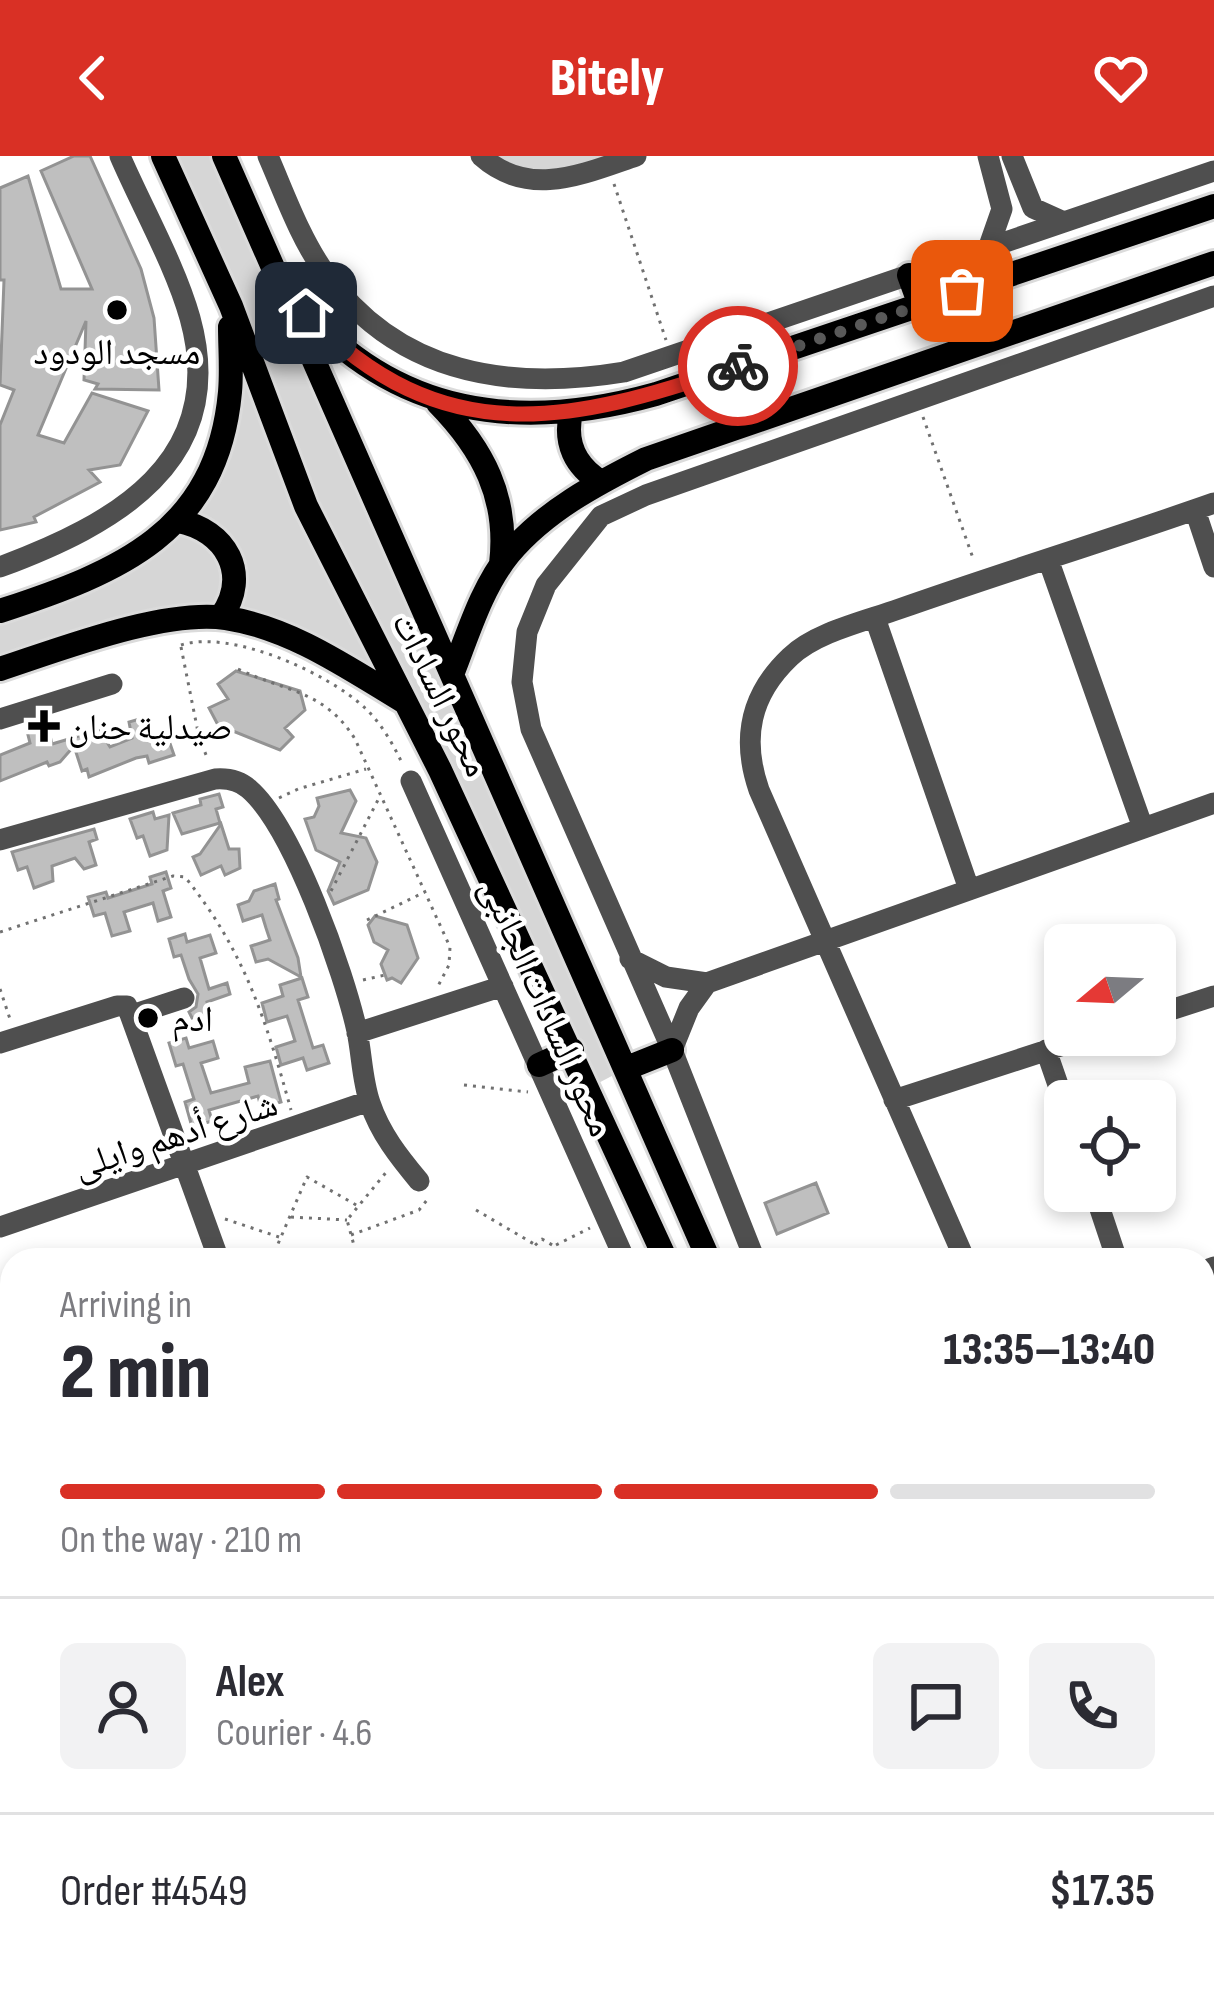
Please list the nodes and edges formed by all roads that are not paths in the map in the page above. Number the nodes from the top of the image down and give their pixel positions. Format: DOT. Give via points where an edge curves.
graph roads {
  1 [pos="120,156"];
  2 [pos="163,156"];
  3 [pos="224,156"];
  4 [pos="268,156"];
  5 [pos="481,156"];
  6 [pos="636,156"];
  7 [pos="988,156"];
  8 [pos="1012,156"];
  9 [pos="1214,171"];
  10 [pos="1214,206"];
  11 [pos="1065,223"];
  12 [pos="988,249"];
  13 [pos="1214,263"];
  14 [pos="909,275"];
  15 [pos="282,286"];
  16 [pos="1214,296"];
  17 [pos="920,305"];
  18 [pos="231,306"];
  19 [pos="435,400"];
  20 [pos="571,413"];
  21 [pos="601,482"];
  22 [pos="1205,507"];
  23 [pos="178,520"];
  24 [pos="1048,560"];
  25 [pos="0,567"];
  26 [pos="500,567"];
  27 [pos="1214,567"];
  28 [pos="0,611"];
  29 [pos="221,617"];
  30 [pos="875,618"];
  31 [pos="0,669"];
  32 [pos="453,673"];
  33 [pos="112,684"];
  34 [pos="405,702"];
  35 [pos="0,719"];
  36 [pos="411,781"];
  37 [pos="1214,803"];
  38 [pos="1143,828"];
  39 [pos="0,839"];
  40 [pos="969,889"];
  41 [pos="825,941"];
  42 [pos="630,959"];
  43 [pos="706,982"];
  44 [pos="503,986"];
  45 [pos="1214,996"];
  46 [pos="184,998"];
  47 [pos="1176,1008"];
  48 [pos="132,1016"];
  49 [pos="358,1033"];
  50 [pos="8,1041"];
  51 [pos="672,1050"];
  52 [pos="572,1051"];
  53 [pos="1044,1051"];
  54 [pos="538,1065"];
  55 [pos="627,1068"];
  56 [pos="894,1100"];
  57 [pos="370,1102"];
  58 [pos="186,1166"];
  59 [pos="419,1180"];
  60 [pos="1101,1212"];
  61 [pos="0,1227"];
  62 [pos="215,1248"];
  63 [pos="620,1248"];
  64 [pos="661,1248"];
  65 [pos="704,1248"];
  66 [pos="749,1248"];
  67 [pos="960,1248"];
  68 [pos="1114,1248"];
  1 -- 25 [label="street" via="189,314 194,401 186,429 172,457 104,522"];
  2 -- 18 [label="main road, محور السادات"];
  3 -- 15 [label="main road, محور السادات"];
  4 -- 14 [label="street" via="324,271 354,307 390,337 486,376 576,380 625,372"];
  5 -- 6 [label="street" via="504,172 547,182"];
  7 -- 12 [label="street" via="1002,209"];
  8 -- 11 [label="street" via="1033,208"];
  9 -- 11 [label="street"];
  10 -- 17 [label="main road"];
  11 -- 12 [label="street"];
  12 -- 14 [label="street"];
  13 -- 21 [label="main road"];
  14 -- 17 [label="main road"];
  15 -- 19 [label="main road" via="344,349"];
  15 -- 32 [label="main road, محور السادات"];
  16 -- 42 [label="street" via="601,516 546,585 527,632 522,682 531,729"];
  17 -- 20 [label="main road" via="656,394"];
  18 -- 23 [label="main road" via="221,437"];
  18 -- 34 [label="main road, محور السادات" via="306,506"];
  19 -- 20 [label="main road" via="488,413"];
  19 -- 26 [label="main road" via="492,477"];
  20 -- 21 [label="main road" via="575,458"];
  21 -- 26 [label="main road" via="551,513"];
  22 -- 24 [label="street"];
  22 -- 27 [label="street"];
  23 -- 28 [label="main road" via="108,570"];
  23 -- 29 [label="main road" via="205,528 229,552 235,586"];
  24 -- 30 [label="street"];
  24 -- 38 [label="street"];
  26 -- 32 [label="main road"];
  29 -- 31 [label="main road" via="111,633"];
  29 -- 34 [label="main road" via="307,645"];
  30 -- 40 [label="street"];
  30 -- 41 [label="street" via="793,653 749,722 759,790"];
  32 -- 55 [label="main road, محور السادات"];
  33 -- 35 [label="street"];
  34 -- 52 [label="main road, محور السادات"];
  36 -- 44 [label="street, محور السادات الجانبى"];
  37 -- 38 [label="street"];
  38 -- 40 [label="street"];
  39 -- 49 [label="street" via="215,779 240,782 264,806 319,914"];
  40 -- 41 [label="street"];
  41 -- 43 [label="street"];
  41 -- 56 [label="street"];
  42 -- 43 [label="street" via="666,977"];
  42 -- 51 [label="street"];
  43 -- 51 [label="street"];
  44 -- 49 [label="street"];
  44 -- 54 [label="street, محور السادات الجانبى"];
  45 -- 47 [label="street"];
  46 -- 48 [label="street"];
  48 -- 50 [label="street" via="117,1006"];
  48 -- 58 [label="street"];
  49 -- 57 [label="street"];
  51 -- 55 [label="main road"];
  51 -- 66 [label="street"];
  52 -- 54 [label="main road"];
  52 -- 64 [label="main road, محور السادات"];
  53 -- 56 [label="street"];
  54 -- 63 [label="street, محور السادات الجانبى"];
  55 -- 65 [label="main road, محور السادات"];
  56 -- 67 [label="street"];
  57 -- 58 [label="street, شارع أدهم وايلى"];
  57 -- 59 [label="street"];
  58 -- 61 [label="street, شارع أدهم وايلى"];
  58 -- 62 [label="street"];
  60 -- 68 [label="street"];
}
